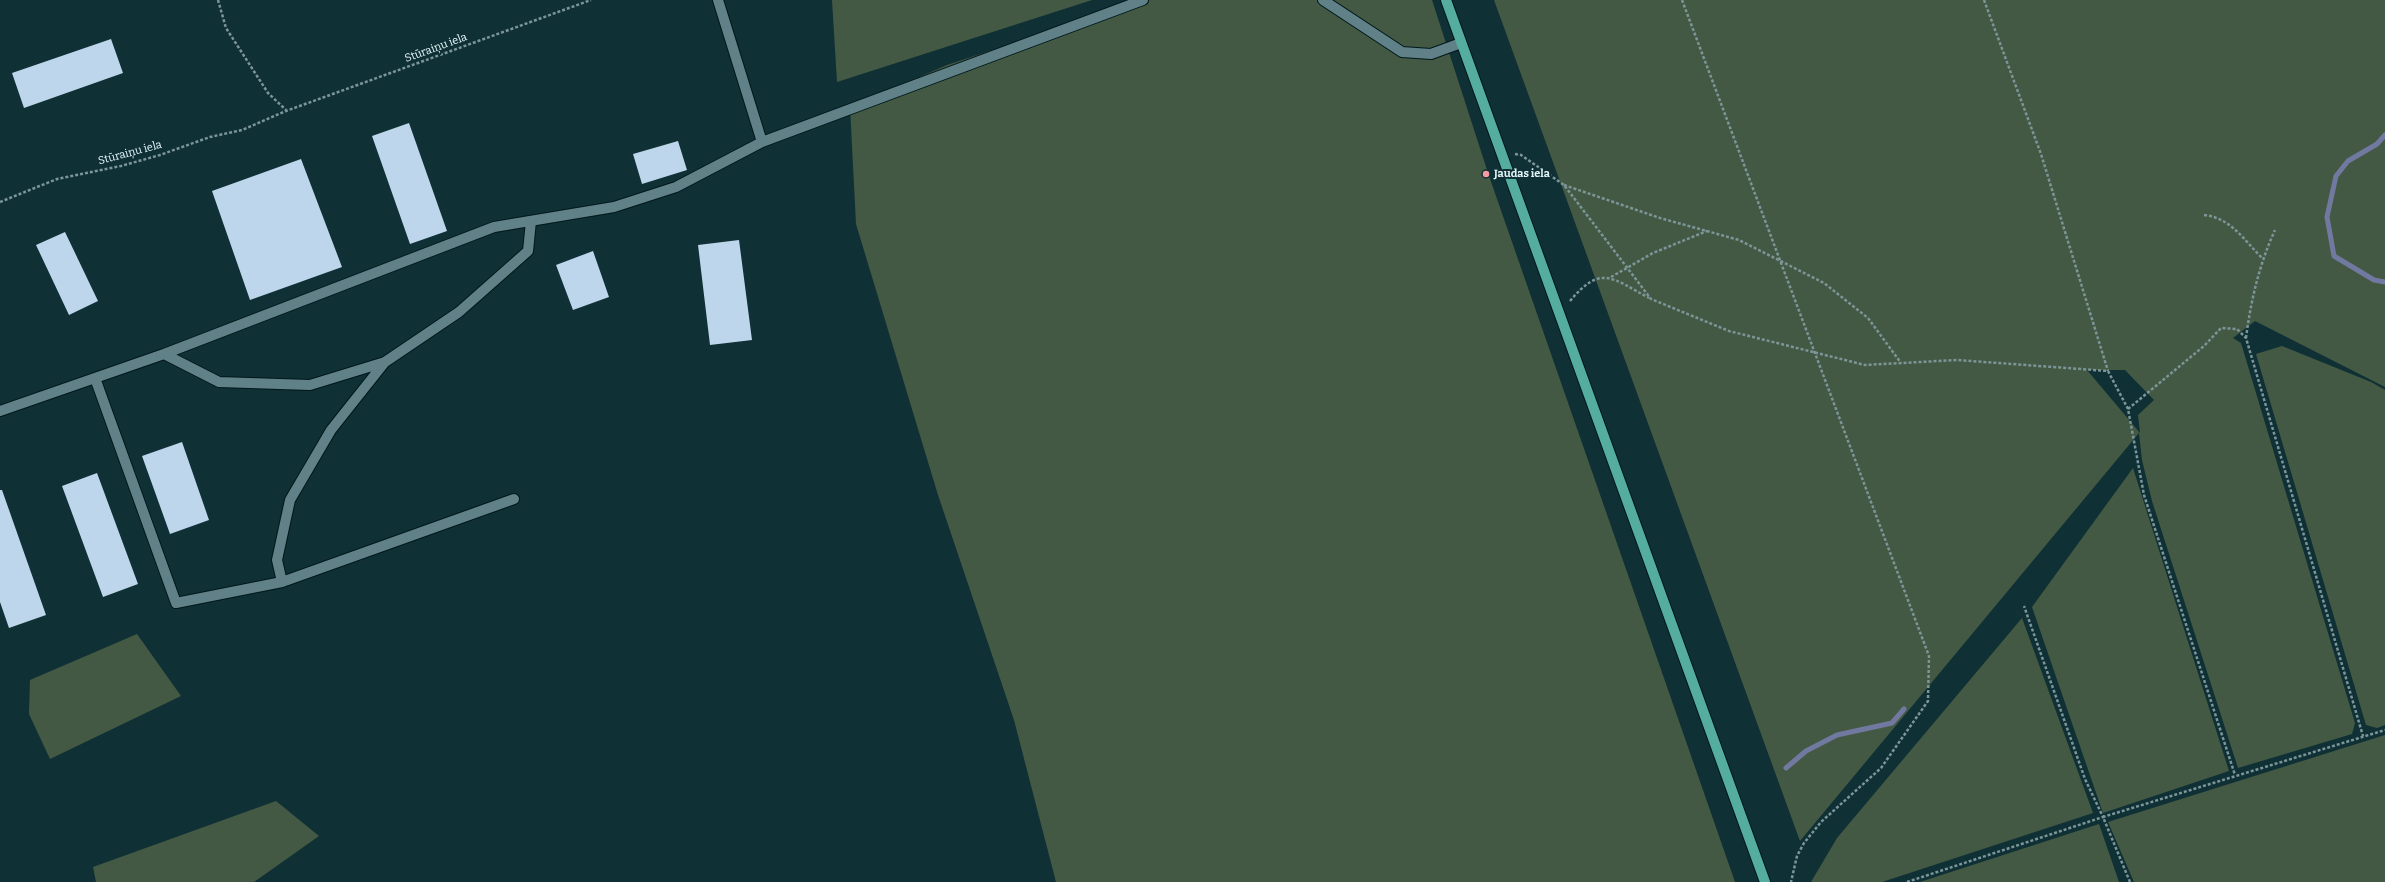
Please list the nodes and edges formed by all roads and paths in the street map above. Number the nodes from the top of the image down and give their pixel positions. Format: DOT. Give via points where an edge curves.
graph roads {
  1 [pos="218,0"];
  2 [pos="591,0"];
  3 [pos="718,0"];
  4 [pos="1143,0"];
  5 [pos="1323,0"];
  6 [pos="1446,0"];
  7 [pos="1682,0"];
  8 [pos="1984,0"];
  9 [pos="1461,43"];
  10 [pos="286,111"];
  11 [pos="762,142"];
  12 [pos="1501,152"];
  13 [pos="1564,185"];
  14 [pos="0,202"];
  15 [pos="2204,216"];
  16 [pos="531,221"];
  17 [pos="2275,230"];
  18 [pos="1708,231"];
  19 [pos="2262,258"];
  20 [pos="1780,261"];
  21 [pos="1627,268"];
  22 [pos="1611,278"];
  23 [pos="1651,299"];
  24 [pos="1560,313"];
  25 [pos="2246,338"];
  26 [pos="1815,353"];
  27 [pos="164,354"];
  28 [pos="385,362"];
  29 [pos="1901,363"];
  30 [pos="2108,371"];
  31 [pos="95,378"];
  32 [pos="2128,409"];
  33 [pos="0,411"];
  34 [pos="514,499"];
  35 [pos="282,582"];
  36 [pos="2024,606"];
  37 [pos="2385,730"];
  38 [pos="2363,736"];
  39 [pos="2235,775"];
  40 [pos="2103,817"];
  41 [pos="1765,882"];
  42 [pos="1791,882"];
  43 [pos="1907,882"];
  44 [pos="2130,882"];
  1 -- 10 [label="path" via="226,28 268,93"];
  2 -- 10 [label="path, Stūraiņu iela"];
  3 -- 11 [label="street"];
  4 -- 11 [label="street"];
  5 -- 9 [label="street" via="1402,52 1431,54"];
  6 -- 9 [label="main road"];
  7 -- 20 [label="path"];
  8 -- 30 [label="path" via="2041,154"];
  9 -- 12 [label="main road"];
  10 -- 14 [label="path, Stūraiņu iela" via="242,130 210,137 122,166 57,179"];
  11 -- 16 [label="street" via="676,187 614,207"];
  12 -- 13 [label="path" via="1521,155"];
  12 -- 24 [label="main road"];
  13 -- 18 [label="path"];
  13 -- 21 [label="path"];
  15 -- 19 [label="path" via="2217,216 2232,224"];
  16 -- 27 [label="street" via="494,227"];
  16 -- 28 [label="street" via="528,251 459,312"];
  17 -- 19 [label="path"];
  18 -- 20 [label="path" via="1739,240"];
  18 -- 21 [label="path" via="1653,253"];
  19 -- 25 [label="path" via="2251,302"];
  20 -- 26 [label="path"];
  20 -- 29 [label="path" via="1824,283 1868,318"];
  21 -- 22 [label="path"];
  21 -- 23 [label="path"];
  22 -- 23 [label="path"];
  22 -- 24 [label="path" via="1597,278 1582,286"];
  23 -- 26 [label="path" via="1729,331"];
  24 -- 41 [label="main road"];
  25 -- 32 [label="path" via="2237,329 2221,328 2204,346"];
  25 -- 38 [label="path"];
  26 -- 29 [label="path" via="1865,365"];
  26 -- 42 [label="path" via="1929,656 1928,701 1882,768 1821,822 1804,843"];
  27 -- 28 [label="street" via="219,382 310,385"];
  27 -- 31 [label="street"];
  28 -- 35 [label="street" via="331,430 290,500 277,560"];
  29 -- 30 [label="path" via="1957,360"];
  30 -- 32 [label="path"];
  31 -- 33 [label="street"];
  31 -- 35 [label="street" via="176,603"];
  32 -- 39 [label="path" via="2144,495"];
  34 -- 35 [label="street"];
  36 -- 40 [label="path" via="2085,779"];
  37 -- 38 [label="path"];
  38 -- 39 [label="path"];
  39 -- 40 [label="path"];
  40 -- 43 [label="path"];
  40 -- 44 [label="path"];
}
